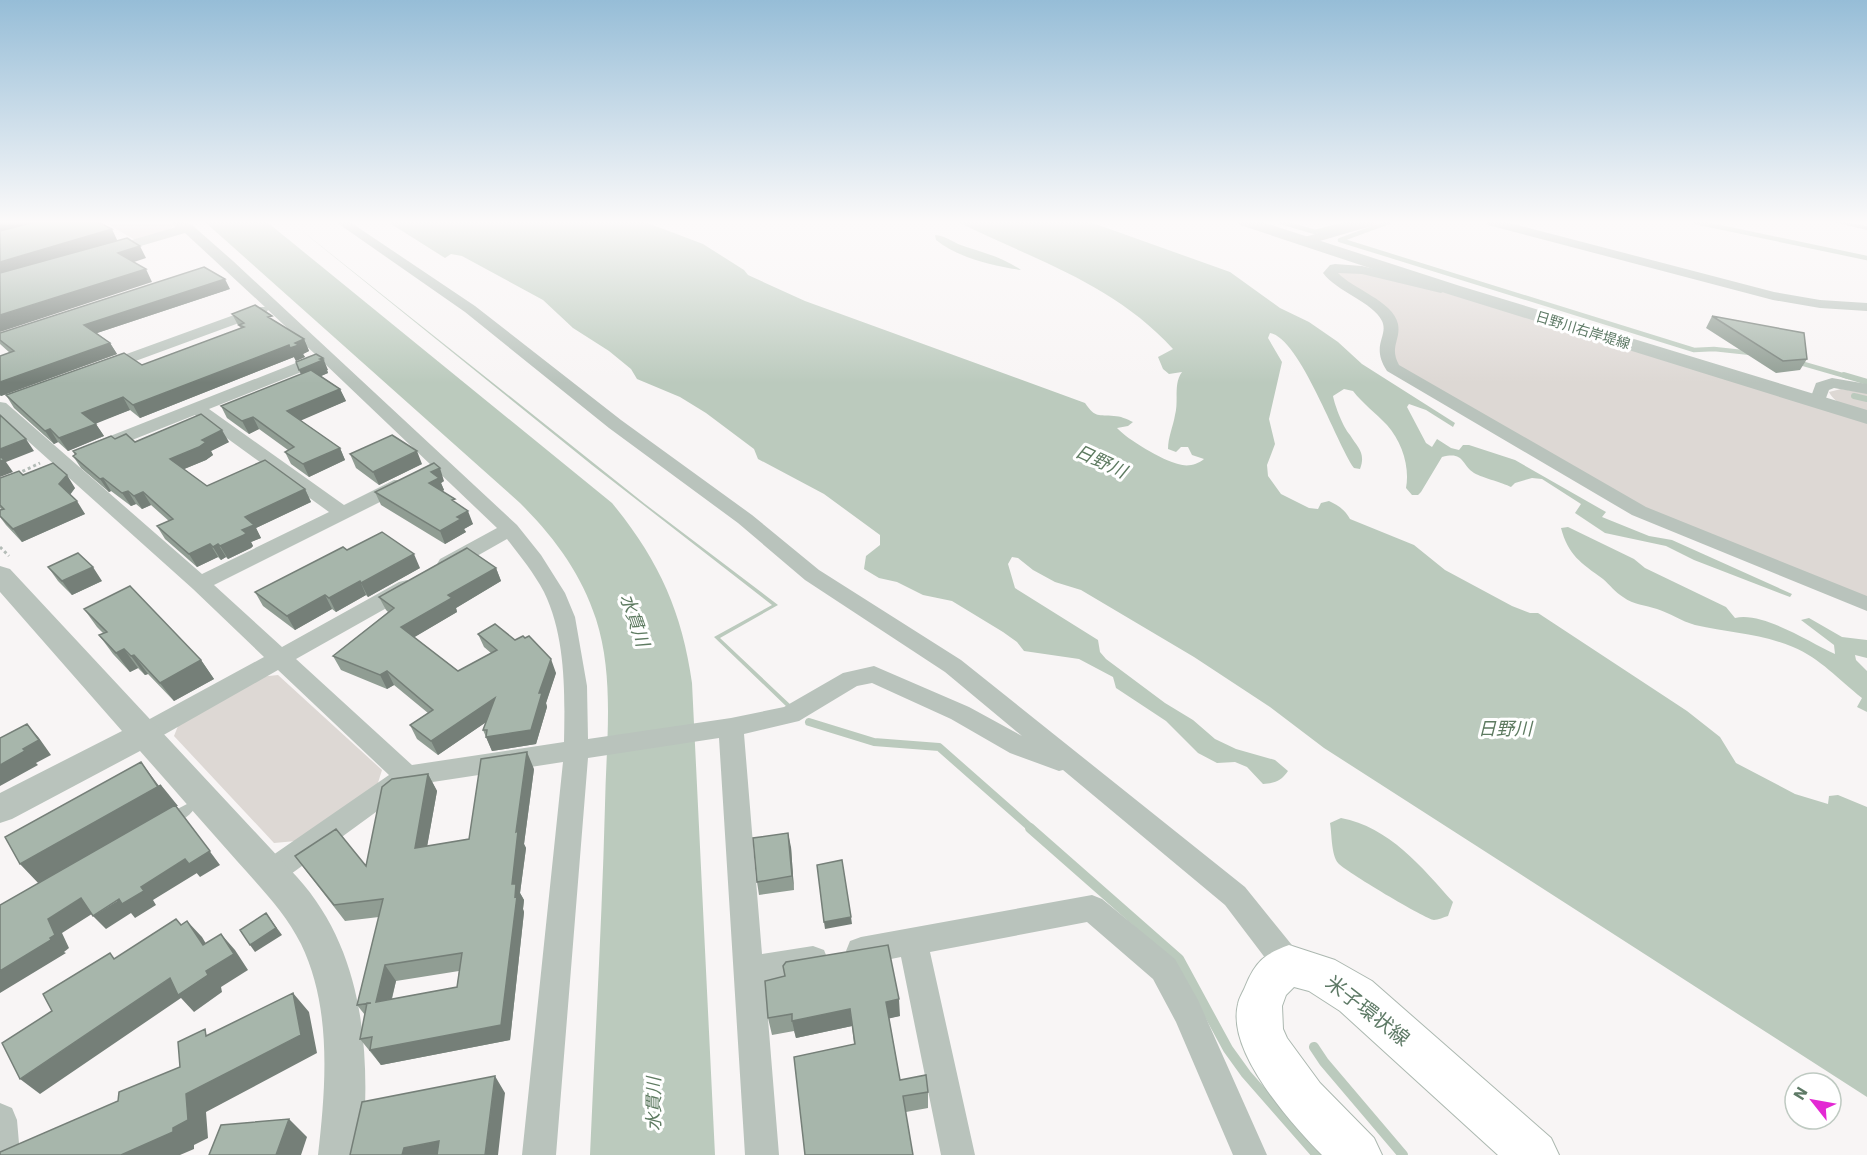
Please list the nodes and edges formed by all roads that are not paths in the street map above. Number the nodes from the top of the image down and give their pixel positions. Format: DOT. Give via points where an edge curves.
graph roads {
  1 [pos="240,276"];
  2 [pos="421,276"];
  3 [pos="1332,276"];
  4 [pos="1387,276"];
  5 [pos="1411,276"];
  6 [pos="1697,276"];
  7 [pos="1454,290"];
  8 [pos="271,306"];
  9 [pos="1867,307"];
  10 [pos="326,357"];
  11 [pos="87,374"];
  12 [pos="1867,389"];
  13 [pos="1817,402"];
  14 [pos="4,404"];
  15 [pos="197,408"];
  16 [pos="1867,417"];
  17 [pos="47,464"];
  18 [pos="442,464"];
  19 [pos="342,512"];
  20 [pos="510,529"];
  21 [pos="0,575"];
  22 [pos="200,584"];
  23 [pos="1867,604"];
  24 [pos="278,659"];
  25 [pos="731,727"];
  26 [pos="144,734"];
  27 [pos="583,749"];
  28 [pos="1076,768"];
  29 [pos="407,776"];
  30 [pos="0,809"];
  31 [pos="187,809"];
  32 [pos="159,826"];
  33 [pos="270,873"];
  34 [pos="913,942"];
  35 [pos="1289,965"];
  36 [pos="748,971"];
  37 [pos="0,1120"];
  38 [pos="3,1155"];
  39 [pos="340,1155"];
  40 [pos="539,1155"];
  41 [pos="762,1155"];
  42 [pos="958,1155"];
  43 [pos="1250,1155"];
  44 [pos="1357,1155"];
  45 [pos="1534,1155"];
  1 -- 8 [label="street"];
  2 -- 28 [label="street" via="745,519 812,575 953,666"];
  3 -- 23 [label="street" via="1390,321 1386,357 1393,368 1639,511"];
  4 -- 7 [label="street"];
  5 -- 7 [label="street, 日野川右岸堤線"];
  6 -- 9 [label="street" via="1773,296"];
  7 -- 13 [label="street, 日野川右岸堤線"];
  8 -- 10 [label="street"];
  8 -- 11 [label="street"];
  10 -- 15 [label="street"];
  10 -- 18 [label="street"];
  12 -- 13 [label="street" via="1832,383 1822,387"];
  13 -- 16 [label="street, 日野川右岸堤線"];
  14 -- 17 [label="street"];
  15 -- 17 [label="street"];
  15 -- 19 [label="street"];
  17 -- 22 [label="street"];
  18 -- 19 [label="street"];
  18 -- 20 [label="street"];
  19 -- 22 [label="street"];
  20 -- 24 [label="street"];
  20 -- 27 [label="street" via="546,575 564,616"];
  21 -- 26 [label="street"];
  22 -- 24 [label="street"];
  24 -- 26 [label="street"];
  24 -- 29 [label="street"];
  25 -- 27 [label="street"];
  25 -- 28 [label="street" via="790,715 851,679 874,674 960,713 1019,746"];
  25 -- 36 [label="street"];
  26 -- 30 [label="street"];
  26 -- 33 [label="street"];
  27 -- 29 [label="street"];
  27 -- 40 [label="street" via="546,1046"];
  28 -- 35 [label="street" via="1235,896"];
  29 -- 33 [label="street"];
  31 -- 32 [label="lane"];
  33 -- 39 [label="street" via="314,933 336,989 344,1025 346,1069"];
  34 -- 36 [label="street"];
  34 -- 42 [label="street"];
  34 -- 43 [label="street" via="1092,908 1164,969 1187,1011"];
  35 -- 44 [label="main road" via="1268,982 1262,996 1260,1027 1277,1066"];
  35 -- 45 [label="main road, 米子環状線" via="1320,974 1356,996"];
  36 -- 41 [label="street"];
  37 -- 38 [label="street"];
}
